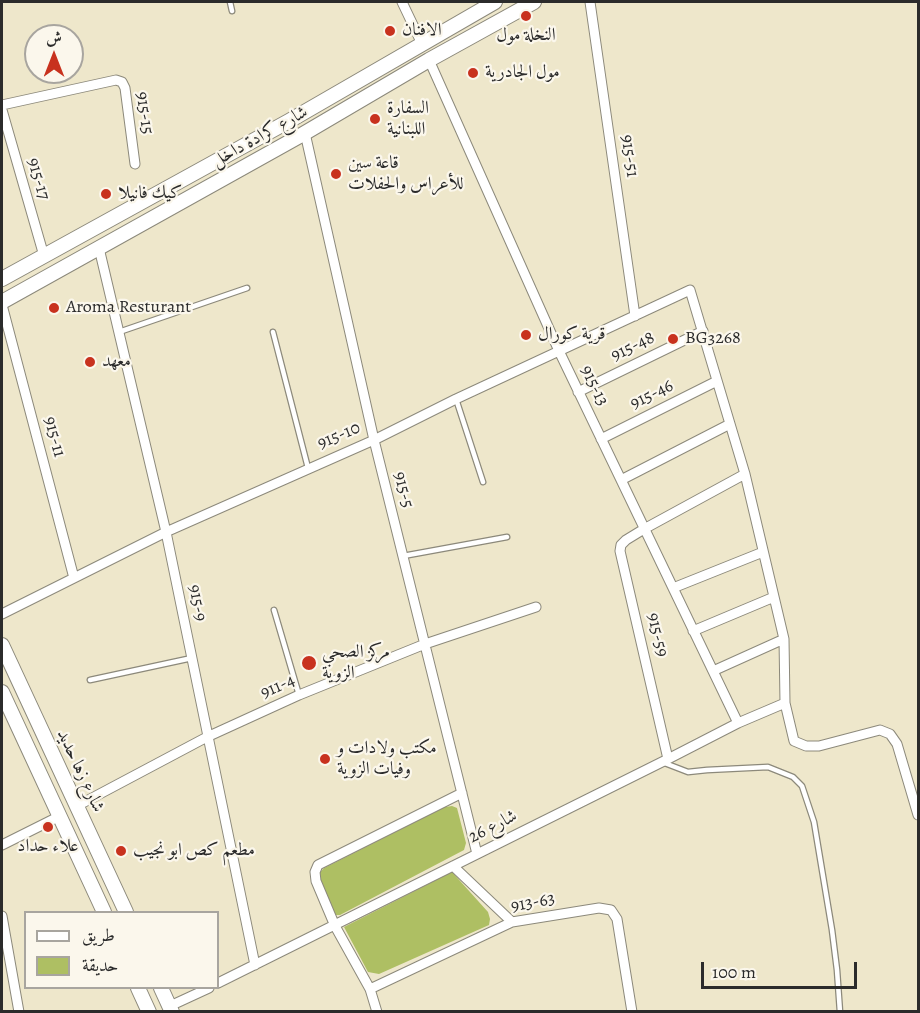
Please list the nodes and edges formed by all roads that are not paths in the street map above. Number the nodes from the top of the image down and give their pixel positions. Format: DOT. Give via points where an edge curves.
graph roads {
  1 [pos="230,2"];
  2 [pos="402,2"];
  3 [pos="495,2"];
  4 [pos="534,2"];
  5 [pos="590,2"];
  6 [pos="232,11"];
  7 [pos="422,44"];
  8 [pos="429,60"];
  9 [pos="2,105"];
  10 [pos="2,110"];
  11 [pos="289,121"];
  12 [pos="302,135"];
  13 [pos="135,164"];
  14 [pos="80,237"];
  15 [pos="94,251"];
  16 [pos="44,256"];
  17 [pos="2,279"];
  18 [pos="247,288"];
  19 [pos="2,304"];
  20 [pos="635,316"];
  21 [pos="703,331"];
  22 [pos="119,332"];
  23 [pos="273,332"];
  24 [pos="559,351"];
  25 [pos="717,381"];
  26 [pos="578,392"];
  27 [pos="456,399"];
  28 [pos="730,424"];
  29 [pos="601,438"];
  30 [pos="374,440"];
  31 [pos="308,468"];
  32 [pos="745,474"];
  33 [pos="621,480"];
  34 [pos="483,482"];
  35 [pos="644,529"];
  36 [pos="166,532"];
  37 [pos="507,537"];
  38 [pos="764,552"];
  39 [pos="403,556"];
  40 [pos="74,578"];
  41 [pos="673,588"];
  42 [pos="774,597"];
  43 [pos="536,608"];
  44 [pos="274,610"];
  45 [pos="2,614"];
  46 [pos="693,631"];
  47 [pos="784,639"];
  48 [pos="425,644"];
  49 [pos="2,645"];
  50 [pos="192,658"];
  51 [pos="713,671"];
  52 [pos="90,680"];
  53 [pos="2,692"];
  54 [pos="299,695"];
  55 [pos="785,703"];
  56 [pos="6,711"];
  57 [pos="738,723"];
  58 [pos="207,737"];
  59 [pos="665,760"];
  60 [pos="462,794"];
  61 [pos="77,806"];
  62 [pos="918,815"];
  63 [pos="60,816"];
  64 [pos="2,845"];
  65 [pos="477,854"];
  66 [pos="453,866"];
  67 [pos="104,911"];
  68 [pos="126,911"];
  69 [pos="2,916"];
  70 [pos="512,922"];
  71 [pos="335,926"];
  72 [pos="255,965"];
  73 [pos="219,983"];
  74 [pos="139,989"];
  75 [pos="162,989"];
  76 [pos="206,989"];
  77 [pos="370,989"];
  78 [pos="171,1009"];
  79 [pos="19,1011"];
  80 [pos="148,1011"];
  81 [pos="377,1011"];
  82 [pos="632,1011"];
  83 [pos="840,1011"];
  1 -- 6 [label="lane"];
  2 -- 7 [label="street"];
  3 -- 7 [label="main road, شارع كرادة داخل"];
  4 -- 8 [label="main road, شارع كرادة داخل"];
  5 -- 20 [label="street, 915-51"];
  7 -- 11 [label="main road, شارع كرادة داخل"];
  8 -- 12 [label="main road, شارع كرادة داخل"];
  8 -- 24 [label="street, 915-13"];
  9 -- 13 [label="street, 915-15" via="116,80 122,82"];
  10 -- 16 [label="street, 915-17"];
  11 -- 12 [label="main road"];
  11 -- 14 [label="main road, شارع كرادة داخل"];
  12 -- 15 [label="main road, شارع كرادة داخل"];
  12 -- 30 [label="street, 915-5"];
  14 -- 15 [label="main road"];
  14 -- 16 [label="main road, شارع كرادة داخل"];
  15 -- 19 [label="main road, شارع كرادة داخل"];
  15 -- 22 [label="street, 915-9"];
  16 -- 17 [label="main road, شارع كرادة داخل"];
  18 -- 22 [label="lane"];
  19 -- 40 [label="street, 915-11"];
  20 -- 21 [label="street, 915-10" via="690,290"];
  20 -- 24 [label="street, 915-10"];
  21 -- 25 [label="street"];
  21 -- 26 [label="street, 915-48"];
  22 -- 36 [label="street, 915-9"];
  23 -- 31 [label="lane"];
  24 -- 26 [label="street, 915-13"];
  24 -- 27 [label="street, 915-10"];
  25 -- 28 [label="street"];
  25 -- 29 [label="street, 915-46"];
  26 -- 29 [label="street, 915-13"];
  27 -- 30 [label="street, 915-10"];
  27 -- 34 [label="lane"];
  28 -- 32 [label="street"];
  28 -- 33 [label="street"];
  29 -- 33 [label="street, 915-13"];
  30 -- 31 [label="street, 915-10"];
  30 -- 39 [label="street, 915-5"];
  31 -- 36 [label="street, 915-10"];
  32 -- 35 [label="street"];
  32 -- 38 [label="street"];
  33 -- 35 [label="street, 915-13"];
  35 -- 41 [label="street, 915-13"];
  35 -- 59 [label="street, 915-59" via="626,540 620,551"];
  36 -- 40 [label="street, 915-10"];
  36 -- 50 [label="street, 915-9"];
  37 -- 39 [label="lane"];
  38 -- 41 [label="street"];
  38 -- 42 [label="street"];
  39 -- 48 [label="street, 915-5"];
  40 -- 45 [label="street, 915-10"];
  41 -- 46 [label="street, 915-13"];
  42 -- 46 [label="street"];
  42 -- 47 [label="street"];
  43 -- 48 [label="street, 911-4"];
  44 -- 54 [label="lane"];
  46 -- 51 [label="street, 915-13"];
  47 -- 51 [label="street"];
  47 -- 55 [label="street"];
  48 -- 54 [label="street, 911-4"];
  48 -- 60 [label="street, 915-5"];
  49 -- 61 [label="main road, شارع زها حديد"];
  50 -- 52 [label="lane"];
  50 -- 58 [label="street, 915-9"];
  51 -- 57 [label="street, 915-13"];
  53 -- 56 [label="main road, شارع زها حديد"];
  54 -- 58 [label="street, 911-4"];
  55 -- 57 [label="street, شارع 26"];
  55 -- 62 [label="street" via="794,741 806,746 831,744 880,730 890,734 897,744"];
  56 -- 63 [label="main road, شارع زها حديد"];
  57 -- 59 [label="street, شارع 26"];
  58 -- 61 [label="street, 911-4"];
  58 -- 72 [label="street, 915-9"];
  59 -- 65 [label="street, شارع 26"];
  59 -- 83 [label="lane" via="688,772 768,767 793,777 802,786 814,822 832,930"];
  60 -- 65 [label="street, 915-5"];
  60 -- 71 [label="street" via="318,865 316,881"];
  61 -- 68 [label="main road, شارع زها حديد"];
  63 -- 64 [label="street"];
  63 -- 67 [label="main road, شارع زها حديد"];
  65 -- 66 [label="street, شارع 26"];
  66 -- 70 [label="street"];
  66 -- 71 [label="street, شارع 26"];
  69 -- 79 [label="street"];
  70 -- 77 [label="street, 913-63"];
  70 -- 82 [label="street, 913-63" via="599,908 611,910 617,919"];
  71 -- 72 [label="street, شارع 26"];
  71 -- 77 [label="street"];
  72 -- 73 [label="street, شارع 26"];
  74 -- 80 [label="main road"];
  75 -- 78 [label="main road"];
  76 -- 78 [label="street"];
  77 -- 81 [label="street"];
}
